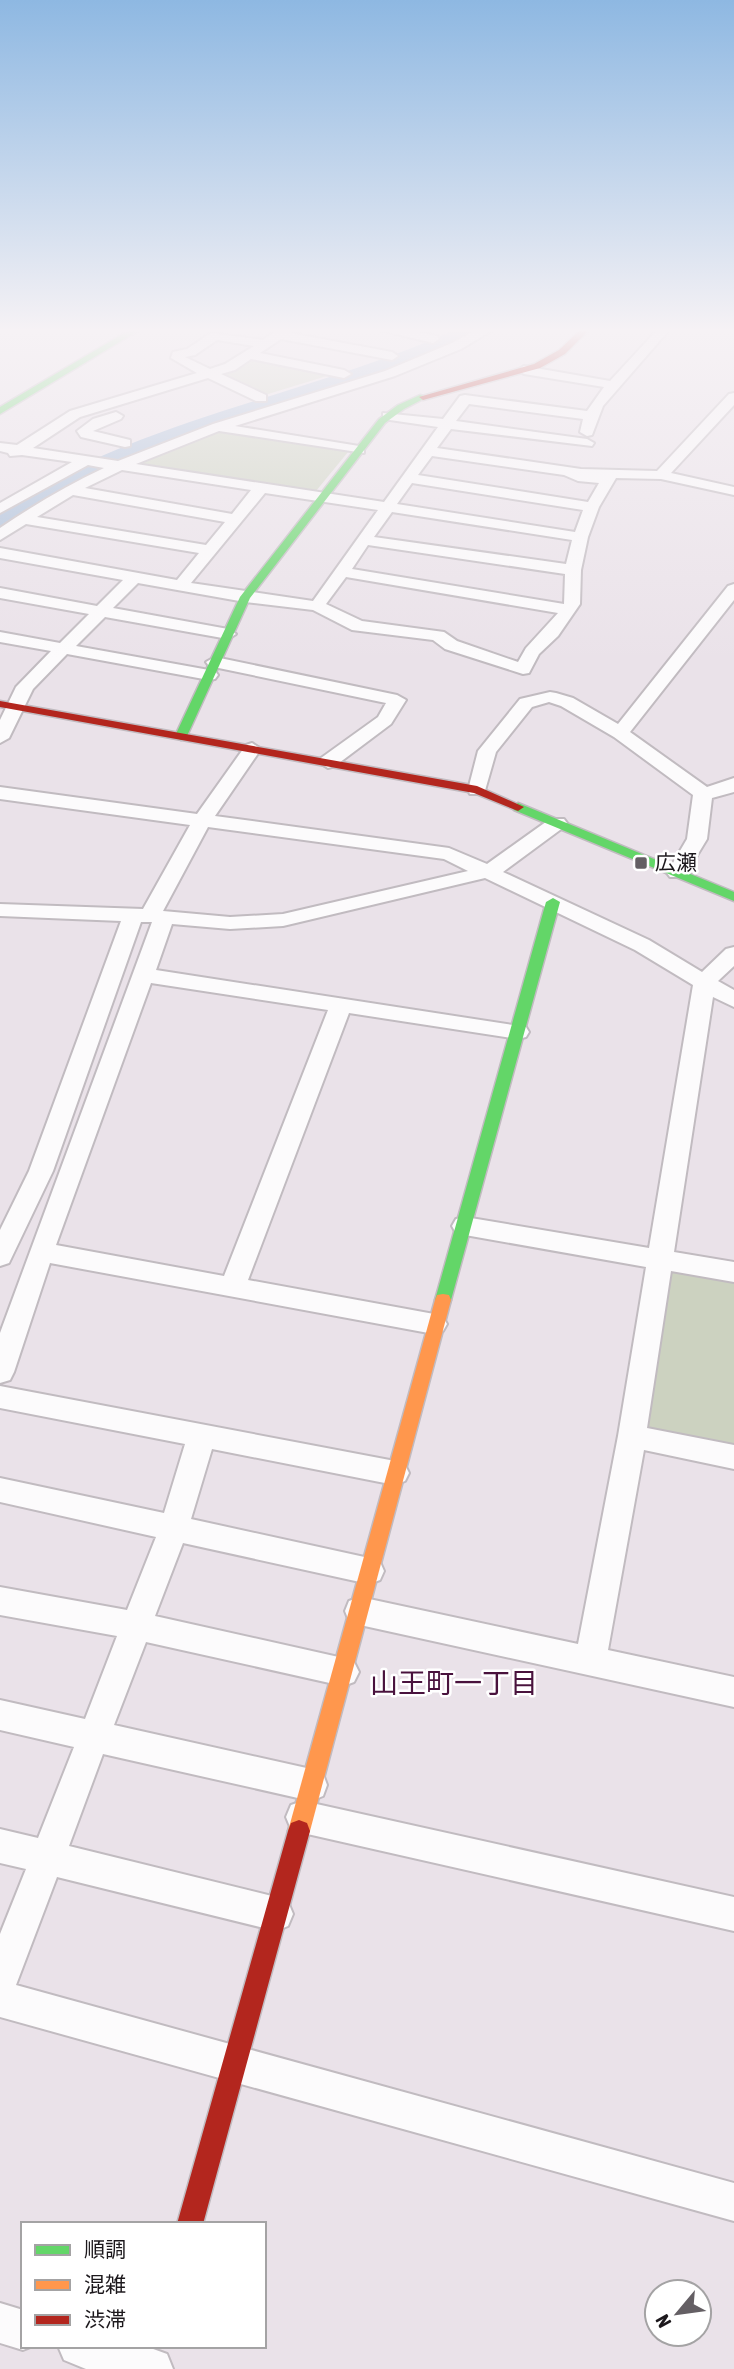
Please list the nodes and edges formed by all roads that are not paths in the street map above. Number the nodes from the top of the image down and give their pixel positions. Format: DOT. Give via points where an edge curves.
graph roads {
  1 [pos="35,440"];
  2 [pos="122,440"];
  3 [pos="182,440"];
  4 [pos="294,440"];
  5 [pos="368,440"];
  6 [pos="436,440"];
  7 [pos="562,440"];
  8 [pos="587,440"];
  9 [pos="694,440"];
  10 [pos="587,443"];
  11 [pos="0,447"];
  12 [pos="20,449"];
  13 [pos="359,450"];
  14 [pos="428,451"];
  15 [pos="89,461"];
  16 [pos="0,462"];
  17 [pos="113,465"];
  18 [pos="566,470"];
  19 [pos="661,475"];
  20 [pos="407,478"];
  21 [pos="261,488"];
  22 [pos="69,490"];
  23 [pos="734,491"];
  24 [pos="322,498"];
  25 [pos="592,507"];
  26 [pos="388,508"];
  27 [pos="0,509"];
  28 [pos="23,519"];
  29 [pos="236,519"];
  30 [pos="0,535"];
  31 [pos="580,537"];
  32 [pos="366,540"];
  33 [pos="210,550"];
  34 [pos="0,553"];
  35 [pos="573,570"];
  36 [pos="342,572"];
  37 [pos="136,576"];
  38 [pos="181,584"];
  39 [pos="734,589"];
  40 [pos="0,593"];
  41 [pos="245,597"];
  42 [pos="317,606"];
  43 [pos="566,609"];
  44 [pos="102,611"];
  45 [pos="228,634"];
  46 [pos="0,637"];
  47 [pos="64,649"];
  48 [pos="212,668"];
  49 [pos="8,705"];
  50 [pos="620,733"];
  51 [pos="181,736"];
  52 [pos="0,738"];
  53 [pos="252,750"];
  54 [pos="328,762"];
  55 [pos="734,784"];
  56 [pos="477,790"];
  57 [pos="0,793"];
  58 [pos="703,793"];
  59 [pos="203,819"];
  60 [pos="557,823"];
  61 [pos="487,871"];
  62 [pos="677,873"];
  63 [pos="734,897"];
  64 [pos="553,902"];
  65 [pos="0,910"];
  66 [pos="149,917"];
  67 [pos="734,954"];
  68 [pos="145,975"];
  69 [pos="704,982"];
  70 [pos="734,1000"];
  71 [pos="341,1006"];
  72 [pos="518,1032"];
  73 [pos="465,1226"];
  74 [pos="2,1248"];
  75 [pos="41,1252"];
  76 [pos="660,1258"];
  77 [pos="734,1272"];
  78 [pos="232,1287"];
  79 [pos="434,1324"];
  80 [pos="0,1373"];
  81 [pos="0,1397"];
  82 [pos="202,1436"];
  83 [pos="632,1436"];
  84 [pos="734,1457"];
  85 [pos="395,1473"];
  86 [pos="0,1490"];
  87 [pos="174,1528"];
  88 [pos="369,1571"];
  89 [pos="0,1601"];
  90 [pos="360,1611"];
  91 [pos="137,1626"];
  92 [pos="591,1660"];
  93 [pos="343,1672"];
  94 [pos="734,1692"];
  95 [pos="0,1716"];
  96 [pos="93,1738"];
  97 [pos="307,1801"];
  98 [pos="0,1846"];
  99 [pos="47,1857"];
  100 [pos="276,1914"];
  101 [pos="734,1914"];
  102 [pos="0,1980"];
  103 [pos="0,1999"];
  104 [pos="233,2063"];
  105 [pos="734,2202"];
  106 [pos="191,2222"];
  107 [pos="0,2323"];
  108 [pos="21,2329"];
  109 [pos="84,2348"];
  110 [pos="156,2348"];
  111 [pos="151,2369"];
  1 -- 12 [label="street"];
  2 -- 15 [label="street" via="131,441"];
  3 -- 17 [label="street"];
  4 -- 13 [label="street"];
  5 -- 13 [label="street"];
  6 -- 14 [label="street"];
  7 -- 10 [label="street"];
  8 -- 10 [label="street"];
  9 -- 19 [label="street"];
  10 -- 18 [label="street"];
  11 -- 12 [label="street"];
  12 -- 15 [label="street"];
  12 -- 16 [label="street"];
  13 -- 24 [label="street"];
  14 -- 18 [label="street"];
  14 -- 20 [label="street"];
  15 -- 17 [label="street"];
  15 -- 27 [label="street"];
  17 -- 21 [label="street"];
  17 -- 22 [label="street"];
  18 -- 19 [label="street"];
  18 -- 25 [label="street" via="578,477 609,479"];
  19 -- 23 [label="street"];
  20 -- 25 [label="street"];
  20 -- 26 [label="street"];
  21 -- 24 [label="street"];
  21 -- 29 [label="street"];
  22 -- 28 [label="street"];
  22 -- 29 [label="street"];
  24 -- 26 [label="street"];
  24 -- 41 [label="street"];
  25 -- 31 [label="street"];
  26 -- 31 [label="street"];
  26 -- 32 [label="street"];
  28 -- 30 [label="street"];
  28 -- 33 [label="street"];
  29 -- 33 [label="street"];
  31 -- 35 [label="street"];
  32 -- 35 [label="street"];
  32 -- 36 [label="street"];
  33 -- 38 [label="street"];
  34 -- 37 [label="street"];
  35 -- 43 [label="street" via="572,604"];
  36 -- 42 [label="street"];
  36 -- 43 [label="street"];
  37 -- 38 [label="street"];
  37 -- 44 [label="street"];
  38 -- 41 [label="street"];
  39 -- 50 [label="street"];
  40 -- 44 [label="street"];
  41 -- 42 [label="street"];
  41 -- 45 [label="street"];
  42 -- 43 [label="street" via="358,626 438,636 450,645 523,669"];
  44 -- 45 [label="street"];
  44 -- 47 [label="street"];
  45 -- 48 [label="street"];
  46 -- 47 [label="street"];
  47 -- 48 [label="street"];
  47 -- 49 [label="street"];
  48 -- 51 [label="street"];
  48 -- 54 [label="street" via="397,700 385,720"];
  49 -- 51 [label="street"];
  49 -- 52 [label="street"];
  50 -- 56 [label="street" via="567,702 550,697 526,703 487,751"];
  50 -- 58 [label="street"];
  51 -- 53 [label="street"];
  53 -- 54 [label="street"];
  53 -- 59 [label="street"];
  54 -- 56 [label="street"];
  55 -- 58 [label="street"];
  56 -- 60 [label="street"];
  57 -- 59 [label="street"];
  58 -- 62 [label="street" via="697,839"];
  59 -- 61 [label="street" via="449,854"];
  59 -- 66 [label="street"];
  60 -- 61 [label="street"];
  60 -- 62 [label="street"];
  61 -- 64 [label="street"];
  61 -- 66 [label="street" via="283,920 230,923"];
  62 -- 63 [label="street"];
  64 -- 69 [label="street"];
  64 -- 72 [label="street"];
  65 -- 66 [label="street"];
  66 -- 68 [label="street"];
  66 -- 74 [label="street" via="41,1171"];
  67 -- 69 [label="street"];
  68 -- 71 [label="street"];
  68 -- 75 [label="street"];
  69 -- 70 [label="street"];
  69 -- 76 [label="street"];
  71 -- 72 [label="street"];
  71 -- 78 [label="street"];
  72 -- 73 [label="street"];
  73 -- 76 [label="street"];
  73 -- 79 [label="street"];
  75 -- 78 [label="street"];
  75 -- 80 [label="street"];
  76 -- 77 [label="street"];
  76 -- 83 [label="street"];
  78 -- 79 [label="street"];
  79 -- 85 [label="street"];
  81 -- 82 [label="street"];
  82 -- 85 [label="street"];
  82 -- 87 [label="street"];
  83 -- 84 [label="street"];
  83 -- 92 [label="street"];
  85 -- 88 [label="street"];
  86 -- 87 [label="street"];
  87 -- 88 [label="street"];
  87 -- 91 [label="street"];
  88 -- 90 [label="street"];
  89 -- 91 [label="street"];
  90 -- 92 [label="street"];
  90 -- 93 [label="street"];
  91 -- 93 [label="street"];
  91 -- 96 [label="street"];
  92 -- 94 [label="street"];
  93 -- 97 [label="street"];
  95 -- 96 [label="street"];
  96 -- 97 [label="street"];
  96 -- 99 [label="street"];
  97 -- 100 [label="street"];
  97 -- 101 [label="street"];
  98 -- 99 [label="street"];
  99 -- 100 [label="street"];
  99 -- 102 [label="street"];
  100 -- 104 [label="street"];
  103 -- 104 [label="street"];
  104 -- 105 [label="street"];
  104 -- 106 [label="street"];
  107 -- 108 [label="street"];
  109 -- 111 [label="street"];
  110 -- 111 [label="street"];
}
